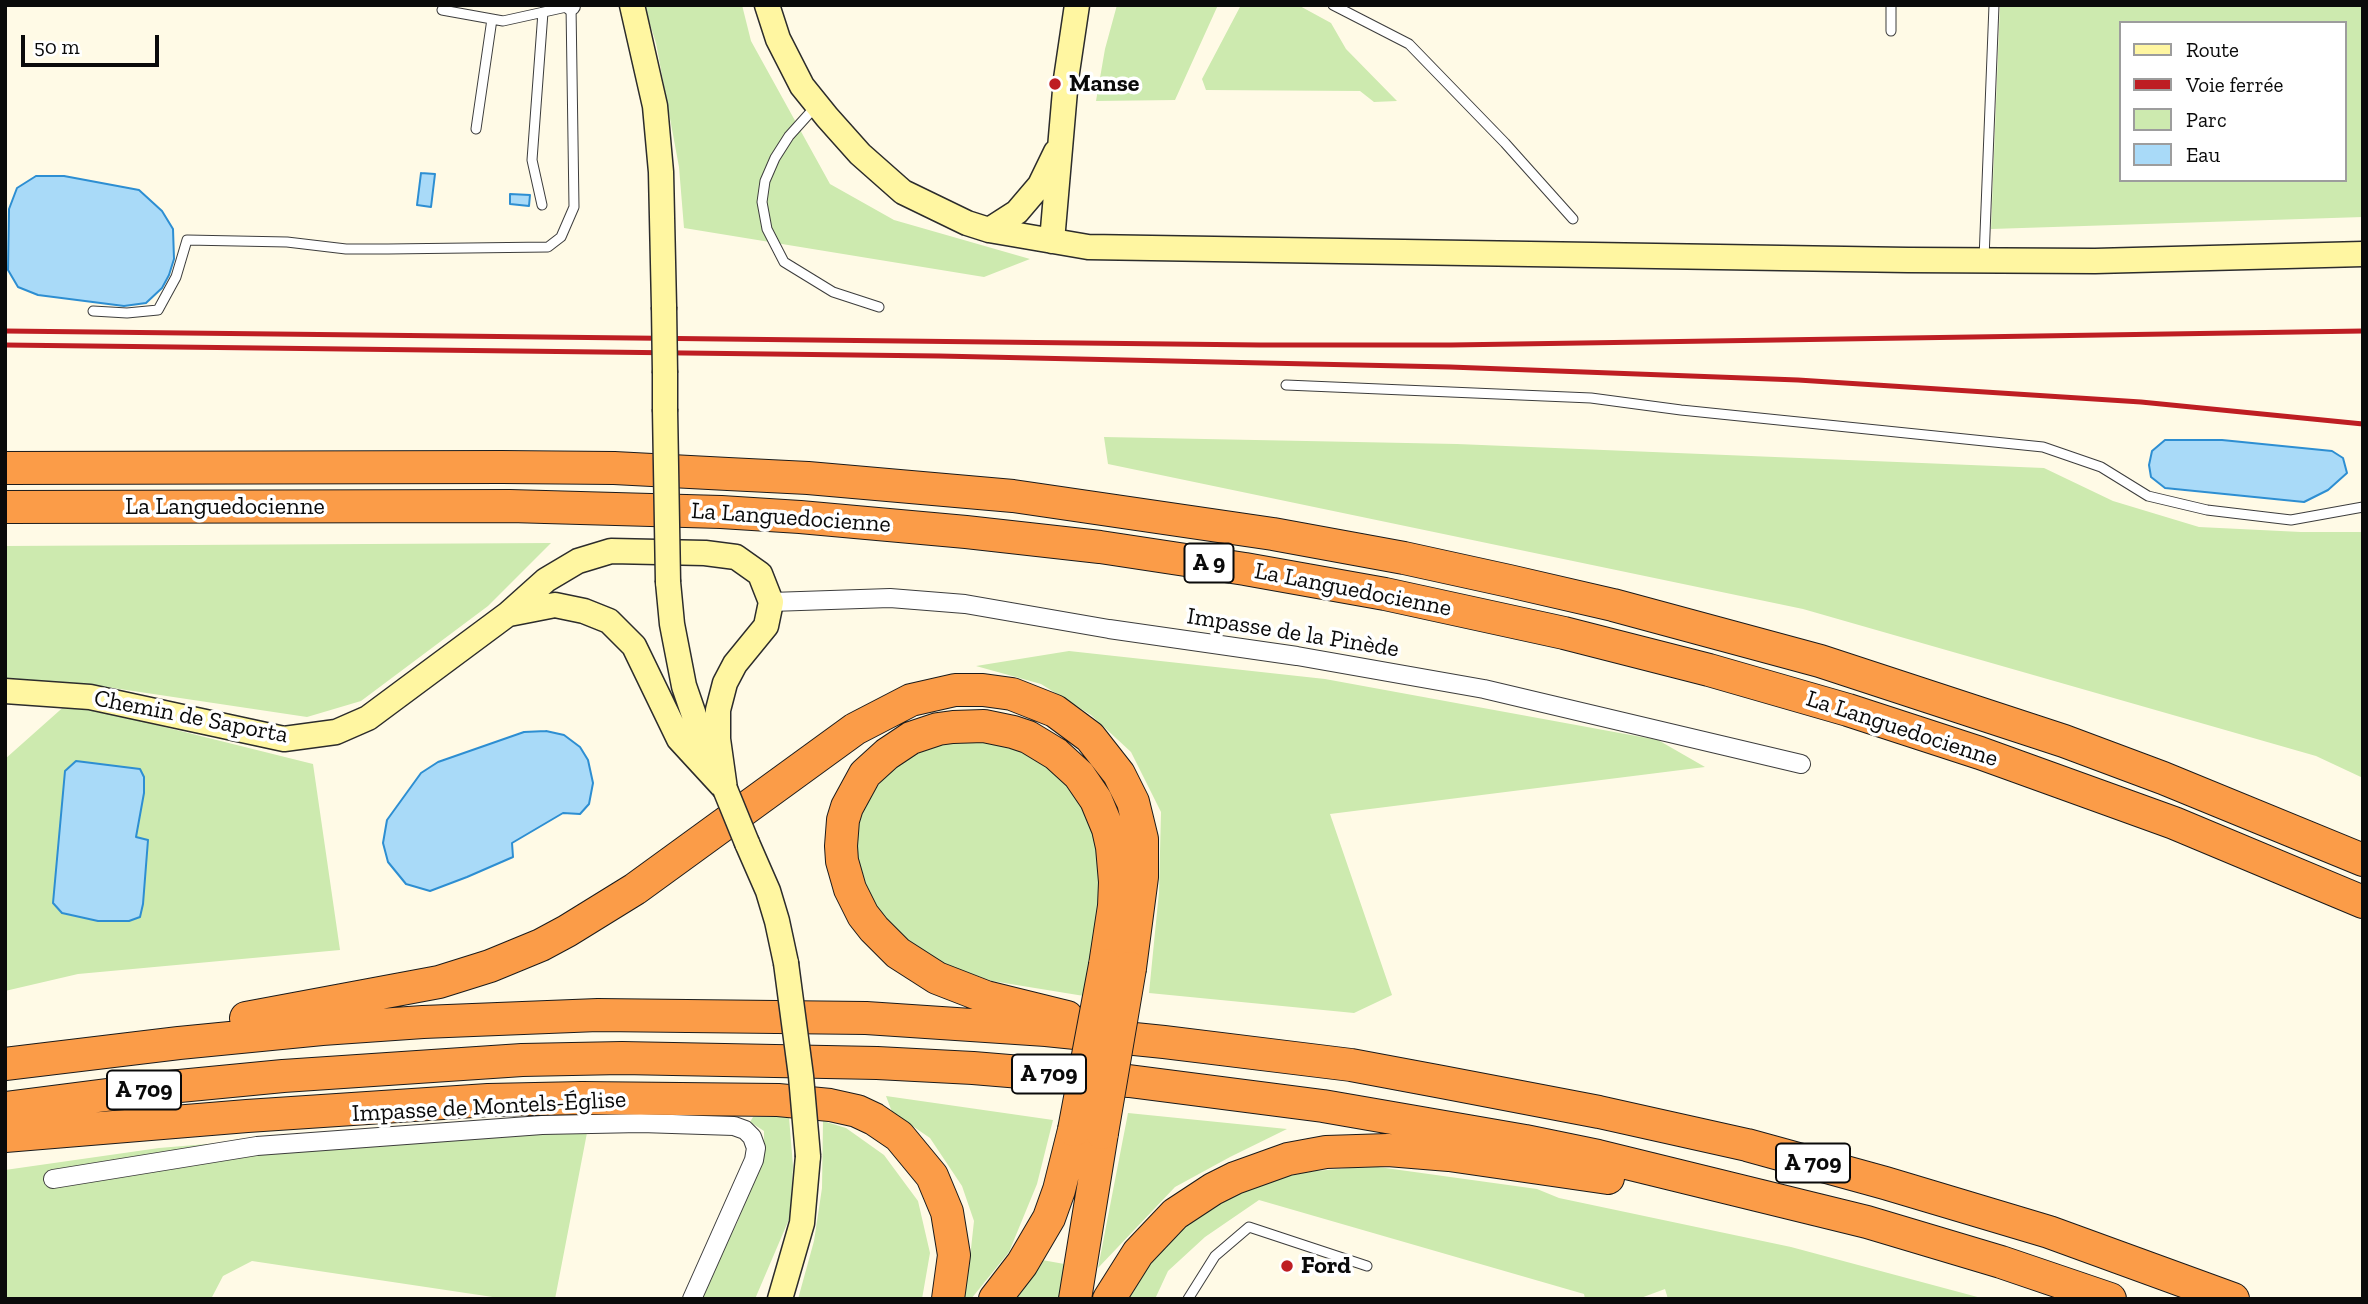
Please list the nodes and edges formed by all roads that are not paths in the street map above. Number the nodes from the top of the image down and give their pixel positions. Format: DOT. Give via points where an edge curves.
graph roads {
  1 [pos="632,5"];
  2 [pos="767,5"];
  3 [pos="1077,5"];
  4 [pos="1333,5"];
  5 [pos="1891,5"];
  6 [pos="1994,5"];
  7 [pos="571,6"];
  8 [pos="442,10"];
  9 [pos="543,12"];
  10 [pos="492,19"];
  11 [pos="1891,31"];
  12 [pos="817,105"];
  13 [pos="476,129"];
  14 [pos="1060,145"];
  15 [pos="542,205"];
  16 [pos="1573,219"];
  17 [pos="989,230"];
  18 [pos="1052,241"];
  19 [pos="2363,254"];
  20 [pos="1984,261"];
  21 [pos="880,307"];
  22 [pos="93,311"];
  23 [pos="1286,385"];
  24 [pos="5,468"];
  25 [pos="5,507"];
  26 [pos="2363,507"];
  27 [pos="771,602"];
  28 [pos="508,614"];
  29 [pos="5,691"];
  30 [pos="1801,764"];
  31 [pos="725,789"];
  32 [pos="2363,860"];
  33 [pos="2363,902"];
  34 [pos="1118,967"];
  35 [pos="1164,1042"];
  36 [pos="10,1063"];
  37 [pos="5,1108"];
  38 [pos="1088,1132"];
  39 [pos="5,1136"];
  40 [pos="53,1179"];
  41 [pos="1804,1206"];
  42 [pos="790,1263"];
  43 [pos="1367,1266"];
  44 [pos="692,1299"];
  45 [pos="771,1299"];
  46 [pos="780,1299"];
  47 [pos="948,1299"];
  48 [pos="995,1299"];
  49 [pos="1075,1299"];
  50 [pos="1109,1299"];
  51 [pos="1188,1299"];
  52 [pos="2110,1299"];
  53 [pos="2233,1299"];
  1 -- 31 [label="street, bridge" via="655,106 661,172 672,624 684,686"];
  2 -- 12 [label="street" via="778,39"];
  3 -- 14 [label="street"];
  4 -- 16 [label="lane" via="1409,44"];
  5 -- 11 [label="lane"];
  6 -- 20 [label="lane"];
  7 -- 9 [label="lane"];
  7 -- 22 [label="lane" via="574,207 561,237 548,247 388,250 187,240 176,277 158,310"];
  8 -- 10 [label="lane"];
  9 -- 10 [label="lane"];
  9 -- 15 [label="lane" via="532,160"];
  10 -- 13 [label="lane"];
  12 -- 17 [label="street" via="860,154 903,192"];
  12 -- 21 [label="lane" via="789,136 765,181 766,229 784,262 833,292"];
  14 -- 17 [label="street" via="1040,186 1017,212"];
  14 -- 18 [label="street"];
  17 -- 18 [label="street"];
  18 -- 20 [label="street" via="1088,247"];
  19 -- 20 [label="street"];
  23 -- 26 [label="lane" via="1591,398 2043,447 2101,467 2148,496 2207,510 2291,520"];
  24 -- 32 [label="highway, La Languedocienne / A 9" via="614,468 822,479 1013,496 1273,534 1548,590 1820,661 2064,741"];
  25 -- 33 [label="highway, La Languedocienne / A 9" via="510,506 721,512 966,532 1245,569 1564,633 1849,710 2174,823"];
  27 -- 28 [label="street, Chemin de Saporta" via="760,574 736,557 611,551 578,561 546,580"];
  27 -- 30 [label="street, Impasse de la Pinède" via="890,598 965,604 1297,656 1484,689"];
  27 -- 31 [label="street" via="766,626 735,664 718,710"];
  28 -- 29 [label="street, Chemin de Saporta" via="368,719 336,732 285,739 90,697"];
  28 -- 31 [label="street" via="555,605 609,621 634,646 679,739"];
  31 -- 42 [label="street, bridge" via="768,891 786,963 808,1156 802,1223"];
  34 -- 35 [label="highway" via="1112,847 1103,816 1079,775 1056,754 1013,732 984,726 953,727 911,738 865,774 843,821 842,861 863,915 898,953 937,978 986,997"];
  34 -- 36 [label="highway" via="1142,877 1142,839 1133,802 1119,774 1090,737 1055,710 1012,694 955,690 911,700 855,729 635,889 518,956 439,982"];
  34 -- 38 [label="highway, bridge"];
  35 -- 36 [label="highway, A 709" via="866,1018 598,1016 322,1029"];
  35 -- 53 [label="highway, A 709" via="1351,1065 1746,1145 2049,1232"];
  37 -- 41 [label="highway, A 709" via="283,1076 522,1060 776,1059 945,1066 1141,1082 1322,1106 1537,1143"];
  38 -- 48 [label="highway" via="1049,1218"];
  38 -- 49 [label="highway"];
  39 -- 47 [label="highway" via="488,1100 778,1100 830,1105 874,1119 899,1136 932,1176 947,1212 954,1255"];
  40 -- 44 [label="street, Impasse de Montels-Église" via="257,1146 542,1125 734,1126 751,1137 756,1148 754,1160"];
  41 -- 50 [label="highway" via="1449,1155 1388,1150 1316,1153 1252,1170 1193,1201 1150,1239"];
  41 -- 52 [label="highway, A 709" via="1931,1240"];
  42 -- 45 [label="street"];
  42 -- 46 [label="street"];
  43 -- 51 [label="lane" via="1249,1227 1215,1256"];
}
